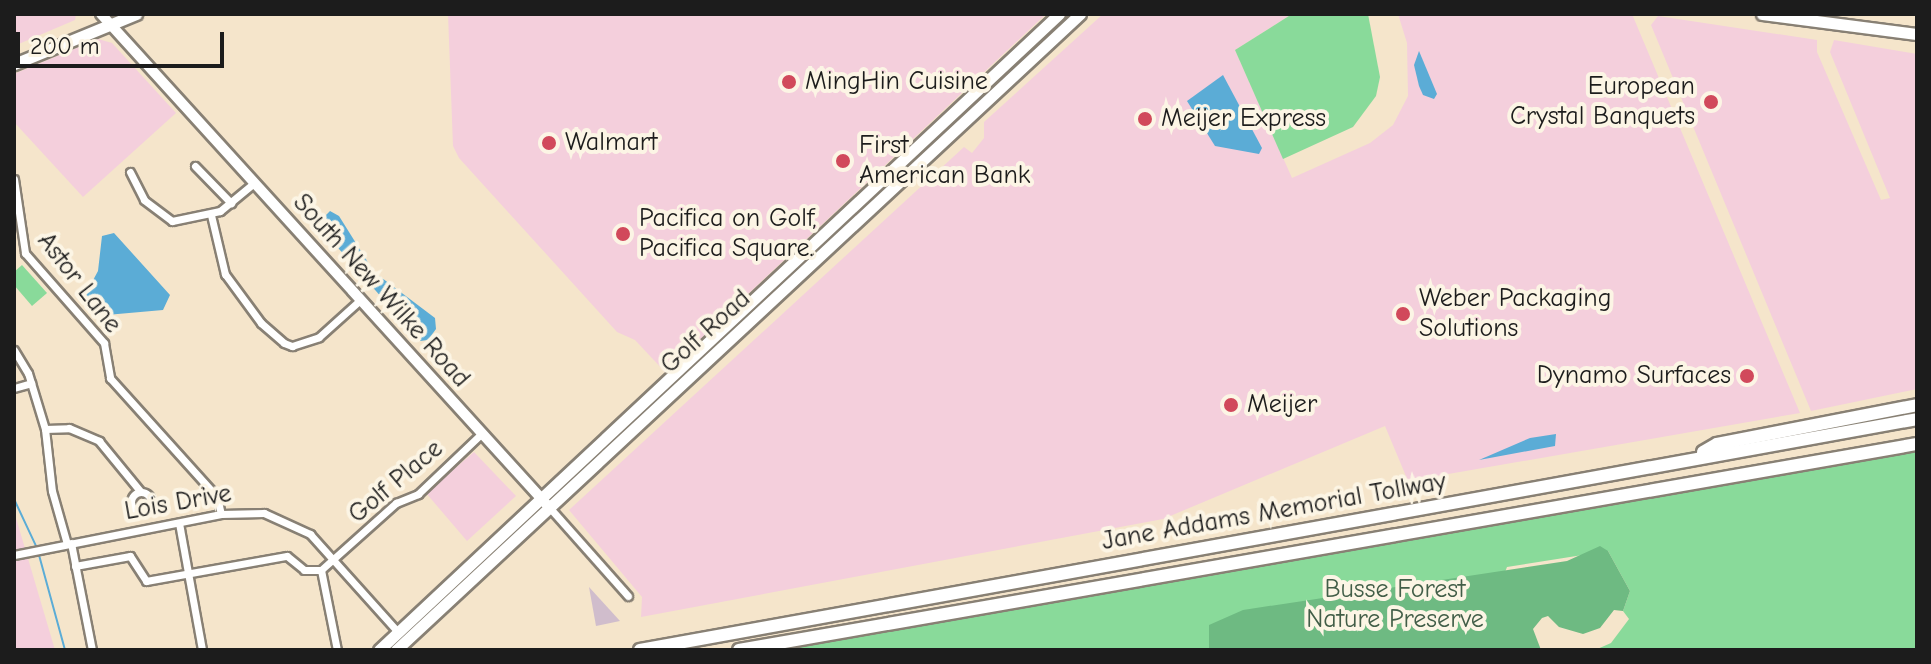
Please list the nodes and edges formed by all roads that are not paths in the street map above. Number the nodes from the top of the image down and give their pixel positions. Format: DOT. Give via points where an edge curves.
graph roads {
  1 [pos="136,14"];
  2 [pos="1059,14"];
  3 [pos="1080,14"];
  4 [pos="1762,14"];
  5 [pos="105,19"];
  6 [pos="1917,34"];
  7 [pos="14,64"];
  8 [pos="195,166"];
  9 [pos="130,172"];
  10 [pos="14,179"];
  11 [pos="254,183"];
  12 [pos="231,203"];
  13 [pos="211,215"];
  14 [pos="359,301"];
  15 [pos="14,350"];
  16 [pos="17,360"];
  17 [pos="31,383"];
  18 [pos="14,388"];
  19 [pos="1917,405"];
  20 [pos="1917,419"];
  21 [pos="45,429"];
  22 [pos="481,434"];
  23 [pos="1917,444"];
  24 [pos="1693,458"];
  25 [pos="140,491"];
  26 [pos="540,497"];
  27 [pos="549,507"];
  28 [pos="221,514"];
  29 [pos="179,523"];
  30 [pos="69,544"];
  31 [pos="14,555"];
  32 [pos="336,561"];
  33 [pos="75,566"];
  34 [pos="321,570"];
  35 [pos="188,574"];
  36 [pos="628,596"];
  37 [pos="398,632"];
  38 [pos="92,650"];
  39 [pos="202,650"];
  40 [pos="337,650"];
  41 [pos="379,650"];
  42 [pos="396,650"];
  43 [pos="640,650"];
  44 [pos="739,650"];
  1 -- 5 [label="main road"];
  2 -- 26 [label="main road, Golf Road"];
  3 -- 27 [label="main road, Golf Road"];
  4 -- 6 [label="main road"];
  5 -- 7 [label="main road"];
  5 -- 11 [label="main road, South New Wilke Road"];
  8 -- 12 [label="street"];
  9 -- 13 [label="street" via="159,214 172,221"];
  10 -- 28 [label="street, Astor Lane" via="25,253 104,343 110,378 217,497"];
  11 -- 12 [label="street"];
  11 -- 14 [label="main road, South New Wilke Road"];
  12 -- 13 [label="street"];
  13 -- 14 [label="street" via="225,274 261,323 284,343 292,346 319,337"];
  14 -- 22 [label="main road, South New Wilke Road"];
  15 -- 16 [label="street"];
  16 -- 17 [label="street"];
  17 -- 18 [label="street"];
  17 -- 21 [label="street"];
  19 -- 24 [label="highway" via="1717,444"];
  20 -- 24 [label="highway, Jane Addams Memorial Tollway"];
  21 -- 25 [label="street" via="69,428 99,441"];
  21 -- 30 [label="street" via="52,491"];
  22 -- 26 [label="main road, South New Wilke Road"];
  22 -- 32 [label="street, Golf Place"];
  23 -- 44 [label="highway, Jane Addams Memorial Tollway"];
  24 -- 43 [label="highway, Jane Addams Memorial Tollway"];
  26 -- 27 [label="main road, South New Wilke Road"];
  26 -- 37 [label="main road, Golf Road"];
  27 -- 36 [label="street, South New Wilke Road"];
  27 -- 42 [label="main road, Golf Road"];
  28 -- 29 [label="street, Lois Drive"];
  28 -- 32 [label="street, Lois Drive" via="275,516 310,534"];
  29 -- 30 [label="street, Lois Drive"];
  29 -- 35 [label="street"];
  30 -- 31 [label="street, Lois Drive"];
  30 -- 33 [label="street"];
  32 -- 34 [label="street, Golf Place"];
  32 -- 37 [label="street, Lois Drive"];
  33 -- 35 [label="street" via="126,556 137,562 143,580"];
  33 -- 38 [label="street"];
  34 -- 35 [label="street" via="304,570 287,556"];
  34 -- 40 [label="street"];
  35 -- 39 [label="street"];
  37 -- 41 [label="main road, Golf Road"];
}
